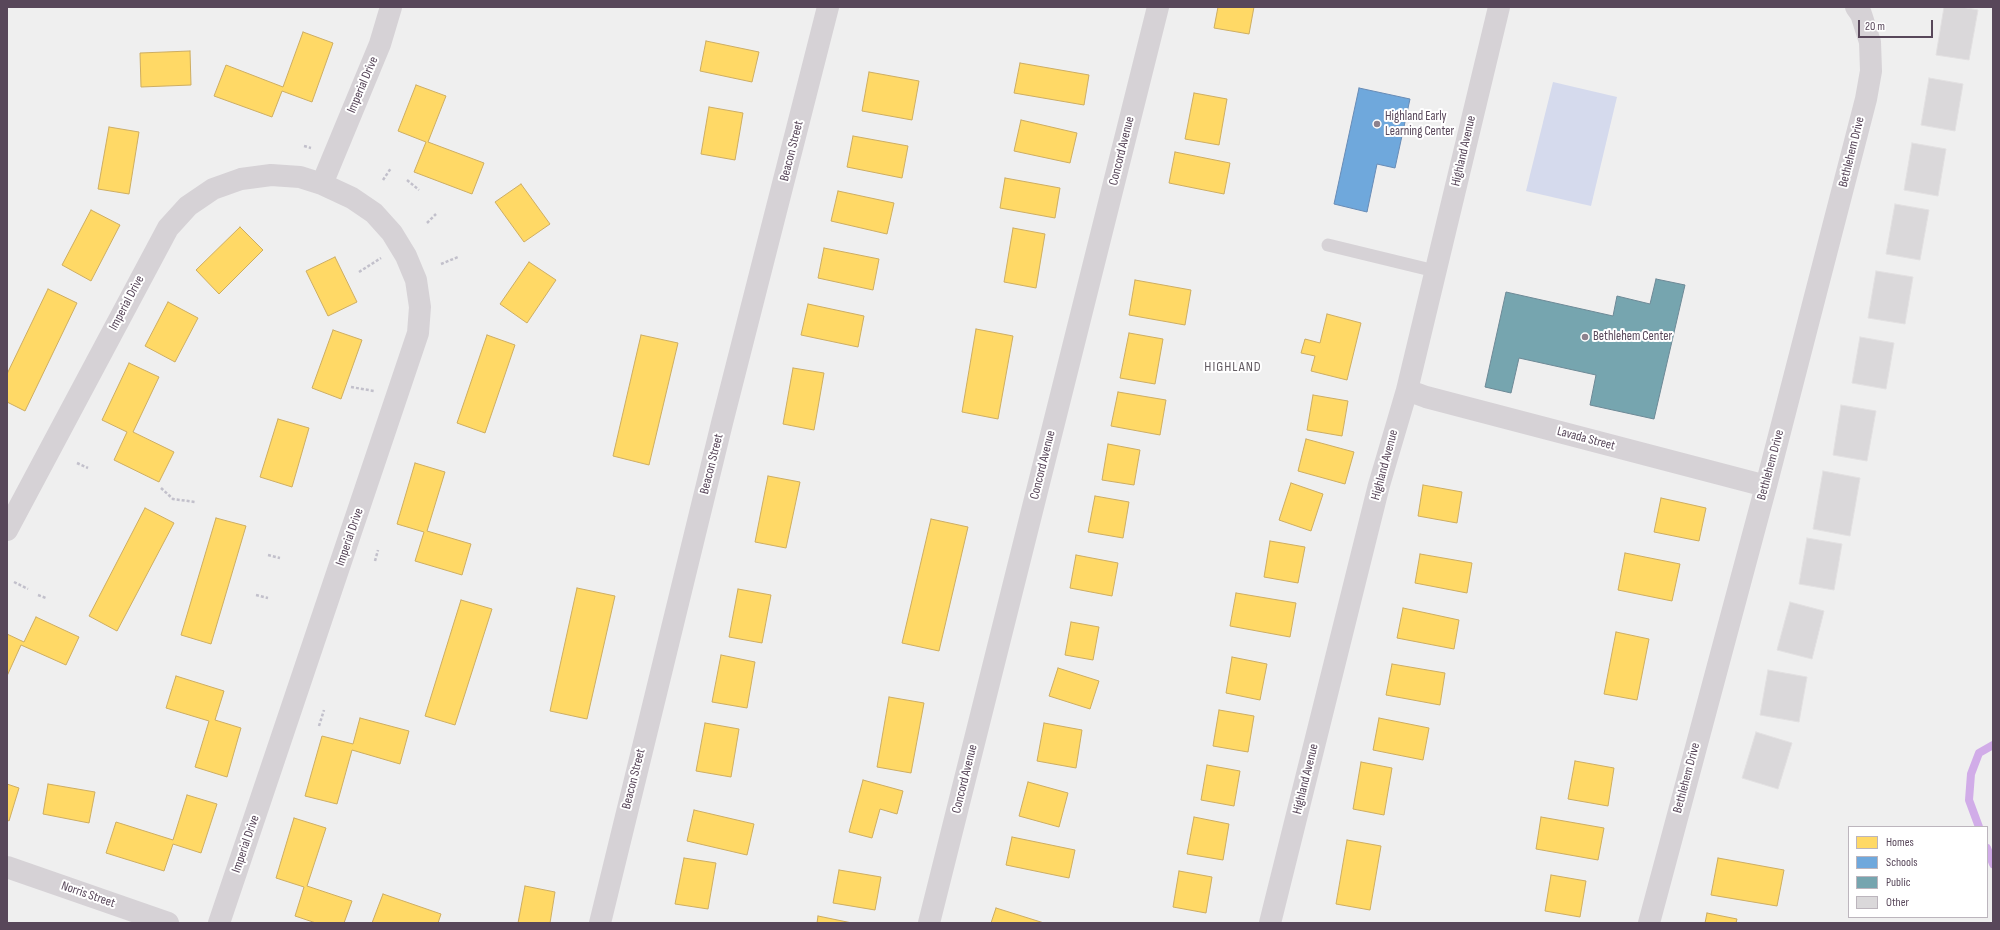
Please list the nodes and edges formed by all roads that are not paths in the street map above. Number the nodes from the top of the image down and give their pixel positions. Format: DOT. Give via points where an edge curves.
graph roads {
  1 [pos="391,7"];
  2 [pos="828,7"];
  3 [pos="1158,7"];
  4 [pos="1498,7"];
  5 [pos="1856,7"];
  6 [pos="322,184"];
  7 [pos="1328,245"];
  8 [pos="1435,271"];
  9 [pos="1407,390"];
  10 [pos="1766,486"];
  11 [pos="7,530"];
  12 [pos="7,867"];
  13 [pos="168,923"];
  14 [pos="219,923"];
  15 [pos="600,923"];
  16 [pos="929,923"];
  17 [pos="1270,923"];
  18 [pos="1648,923"];
  1 -- 6 [label="street, Imperial Drive" via="380,44"];
  2 -- 15 [label="street, Beacon Street" via="722,423"];
  3 -- 16 [label="street, Concord Avenue"];
  4 -- 8 [label="street, Highland Avenue"];
  5 -- 10 [label="street, Bethlehem Drive" via="1861,14 1870,42 1872,71"];
  6 -- 11 [label="street, Imperial Drive" via="300,177 270,175 241,179 213,189 188,206 168,228"];
  6 -- 14 [label="street, Imperial Drive" via="352,198 374,214 392,233 406,256 416,280 420,307 418,333"];
  7 -- 8 [label="lane"];
  8 -- 9 [label="street, Highland Avenue"];
  9 -- 10 [label="street, Lavada Street"];
  9 -- 17 [label="street, Highland Avenue" via="1377,493"];
  10 -- 18 [label="street, Bethlehem Drive"];
  12 -- 13 [label="street, Norris Street"];
}
